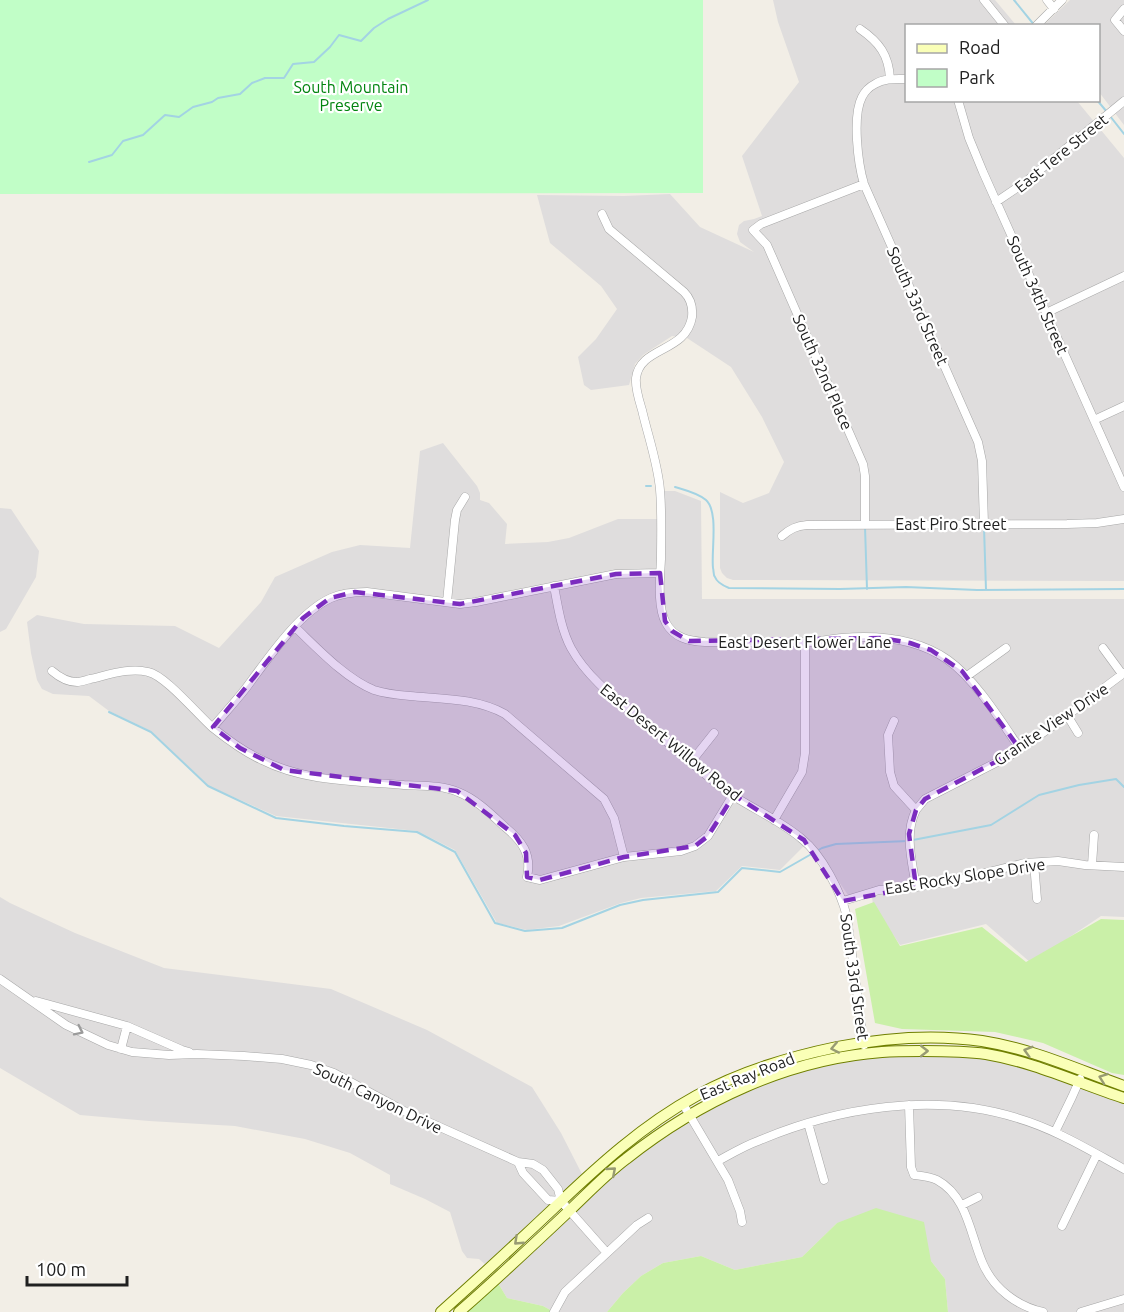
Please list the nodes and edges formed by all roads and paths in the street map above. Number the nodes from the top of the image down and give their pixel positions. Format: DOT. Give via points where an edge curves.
graph roads {
  1 [pos="984,0"];
  2 [pos="1047,0"];
  3 [pos="1062,0"];
  4 [pos="1054,9"];
  5 [pos="1124,9"];
  6 [pos="1003,24"];
  7 [pos="1038,24"];
  8 [pos="860,29"];
  9 [pos="1124,31"];
  10 [pos="890,79"];
  11 [pos="905,79"];
  12 [pos="1124,101"];
  13 [pos="959,102"];
  14 [pos="864,184"];
  15 [pos="996,202"];
  16 [pos="602,214"];
  17 [pos="1124,276"];
  18 [pos="1046,313"];
  19 [pos="1124,406"];
  20 [pos="1094,420"];
  21 [pos="1124,487"];
  22 [pos="465,496"];
  23 [pos="1124,519"];
  24 [pos="865,524"];
  25 [pos="984,524"];
  26 [pos="782,536"];
  27 [pos="660,573"];
  28 [pos="554,586"];
  29 [pos="447,602"];
  30 [pos="295,627"];
  31 [pos="805,642"];
  32 [pos="1006,648"];
  33 [pos="1103,648"];
  34 [pos="52,671"];
  35 [pos="1123,674"];
  36 [pos="967,676"];
  37 [pos="1067,716"];
  38 [pos="894,721"];
  39 [pos="213,727"];
  40 [pos="714,733"];
  41 [pos="1078,733"];
  42 [pos="1020,749"];
  43 [pos="691,762"];
  44 [pos="733,795"];
  45 [pos="916,810"];
  46 [pos="774,820"];
  47 [pos="1094,835"];
  48 [pos="624,857"];
  49 [pos="1034,863"];
  50 [pos="1092,865"];
  51 [pos="1124,867"];
  52 [pos="916,886"];
  53 [pos="1037,899"];
  54 [pos="843,901"];
  55 [pos="0,979"];
  56 [pos="30,999"];
  57 [pos="127,1026"];
  58 [pos="865,1048"];
  59 [pos="121,1049"];
  60 [pos="197,1054"];
  61 [pos="1083,1070"];
  62 [pos="1078,1082"];
  63 [pos="1124,1086"];
  64 [pos="1124,1098"];
  65 [pos="683,1104"];
  66 [pos="909,1105"];
  67 [pos="690,1114"];
  68 [pos="808,1123"];
  69 [pos="1055,1132"];
  70 [pos="1096,1154"];
  71 [pos="718,1161"];
  72 [pos="518,1162"];
  73 [pos="1124,1168"];
  74 [pos="548,1176"];
  75 [pos="824,1180"];
  76 [pos="536,1187"];
  77 [pos="978,1197"];
  78 [pos="962,1205"];
  79 [pos="565,1206"];
  80 [pos="648,1218"];
  81 [pos="742,1222"];
  82 [pos="1062,1226"];
  83 [pos="607,1252"];
  84 [pos="1124,1299"];
  85 [pos="441,1312"];
  86 [pos="459,1312"];
  87 [pos="554,1312"];
  88 [pos="1038,1312"];
  89 [pos="1081,1312"];
  1 -- 6 [label="street"];
  2 -- 4 [label="street"];
  3 -- 4 [label="street"];
  4 -- 7 [label="street"];
  5 -- 9 [label="street" via="1115,20"];
  8 -- 10 [label="street" via="882,48"];
  10 -- 11 [label="street"];
  10 -- 14 [label="street, South 33rd Street" via="867,90 857,112"];
  12 -- 15 [label="street, East Tere Street"];
  13 -- 15 [label="street, South 34th Street"];
  14 -- 24 [label="street, South 32nd Place" via="753,230 767,245 863,464"];
  14 -- 25 [label="street, South 33rd Street" via="978,442"];
  15 -- 18 [label="street, South 34th Street"];
  16 -- 27 [label="street" via="609,229 684,292 691,304 686,333 649,357 639,367 636,378 659,481"];
  17 -- 18 [label="street"];
  18 -- 20 [label="street, South 34th Street"];
  19 -- 20 [label="street"];
  20 -- 21 [label="street, South 34th Street"];
  22 -- 29 [label="street" via="455,520"];
  23 -- 25 [label="street, East Piro Street" via="1096,524"];
  24 -- 25 [label="street, East Piro Street"];
  24 -- 26 [label="street, East Piro Street" via="798,526"];
  27 -- 28 [label="street" via="616,574"];
  27 -- 31 [label="street, East Desert Flower Lane" via="665,621 672,632 689,641"];
  28 -- 29 [label="street" via="476,602"];
  28 -- 43 [label="street, East Desert Willow Road" via="564,634 588,672"];
  29 -- 30 [label="street" via="355,592 330,598"];
  30 -- 39 [label="street"];
  30 -- 48 [label="street" via="356,681 375,690 477,702 505,714 604,799 614,818"];
  31 -- 36 [label="street, East Desert Flower Lane" via="882,638 910,643 931,650"];
  31 -- 46 [label="street" via="802,772"];
  32 -- 36 [label="street"];
  33 -- 35 [label="street"];
  34 -- 39 [label="street" via="77,682 137,670 150,672 163,679"];
  35 -- 37 [label="street, Granite View Drive"];
  36 -- 42 [label="street"];
  37 -- 41 [label="street"];
  37 -- 42 [label="street, Granite View Drive"];
  38 -- 45 [label="street" via="888,735 890,772 894,786"];
  39 -- 48 [label="street" via="240,748 284,770 328,779 457,791 523,843 530,866 527,877 540,880"];
  40 -- 43 [label="street"];
  42 -- 45 [label="street, Granite View Drive" via="925,799"];
  43 -- 44 [label="street, East Desert Willow Road"];
  44 -- 46 [label="street, East Desert Willow Road"];
  44 -- 48 [label="street" via="708,836 695,846"];
  45 -- 52 [label="street" via="909,834"];
  46 -- 54 [label="street, East Desert Willow Road" via="804,840"];
  47 -- 50 [label="street"];
  49 -- 50 [label="street, East Rocky Slope Drive"];
  49 -- 52 [label="street, East Rocky Slope Drive"];
  49 -- 53 [label="street"];
  50 -- 51 [label="street, East Rocky Slope Drive"];
  52 -- 54 [label="street, East Rocky Slope Drive" via="879,890"];
  54 -- 58 [label="street, South 33rd Street"];
  55 -- 56 [label="street, South Canyon Drive"];
  56 -- 57 [label="street, South Canyon Drive"];
  56 -- 59 [label="street, South Canyon Drive, one-way" via="66,1025"];
  57 -- 59 [label="street"];
  57 -- 60 [label="street, South Canyon Drive"];
  61 -- 58 [label="main road, East Ray Road, one-way" via="1026,1050 971,1040 934,1038"];
  58 -- 62 [label="main road, East Ray Road, one-way" via="883,1052 986,1054"];
  58 -- 65 [label="main road, East Ray Road, one-way" via="789,1058"];
  58 -- 67 [label="main road, East Ray Road" via="770,1077"];
  59 -- 60 [label="street, South Canyon Drive"];
  60 -- 72 [label="street, South Canyon Drive" via="282,1059 311,1065"];
  61 -- 62 [label="street"];
  63 -- 61 [label="main road, East Ray Road, one-way"];
  62 -- 64 [label="main road, East Ray Road"];
  62 -- 69 [label="street"];
  65 -- 67 [label="street"];
  65 -- 79 [label="main road, East Ray Road" via="621,1146"];
  66 -- 68 [label="street"];
  66 -- 69 [label="street" via="993,1111"];
  66 -- 78 [label="street" via="911,1167 915,1175 942,1183"];
  67 -- 71 [label="street"];
  79 -- 67 [label="main road, East Ray Road, one-way"];
  68 -- 71 [label="street" via="757,1141"];
  68 -- 75 [label="street"];
  69 -- 70 [label="street"];
  70 -- 73 [label="street"];
  70 -- 82 [label="street"];
  71 -- 81 [label="street" via="735,1196"];
  72 -- 74 [label="street, South Canyon Drive" via="533,1164"];
  72 -- 76 [label="street, South Canyon Drive"];
  74 -- 76 [label="street"];
  74 -- 79 [label="street"];
  76 -- 79 [label="street, South Canyon Drive" via="548,1200"];
  77 -- 78 [label="street"];
  78 -- 88 [label="street" via="984,1267 1003,1292"];
  79 -- 83 [label="street"];
  79 -- 85 [label="main road, East Ray Road, one-way"];
  79 -- 86 [label="main road, East Ray Road"];
  80 -- 83 [label="street"];
  83 -- 87 [label="street" via="565,1292"];
  84 -- 89 [label="street"];
}
